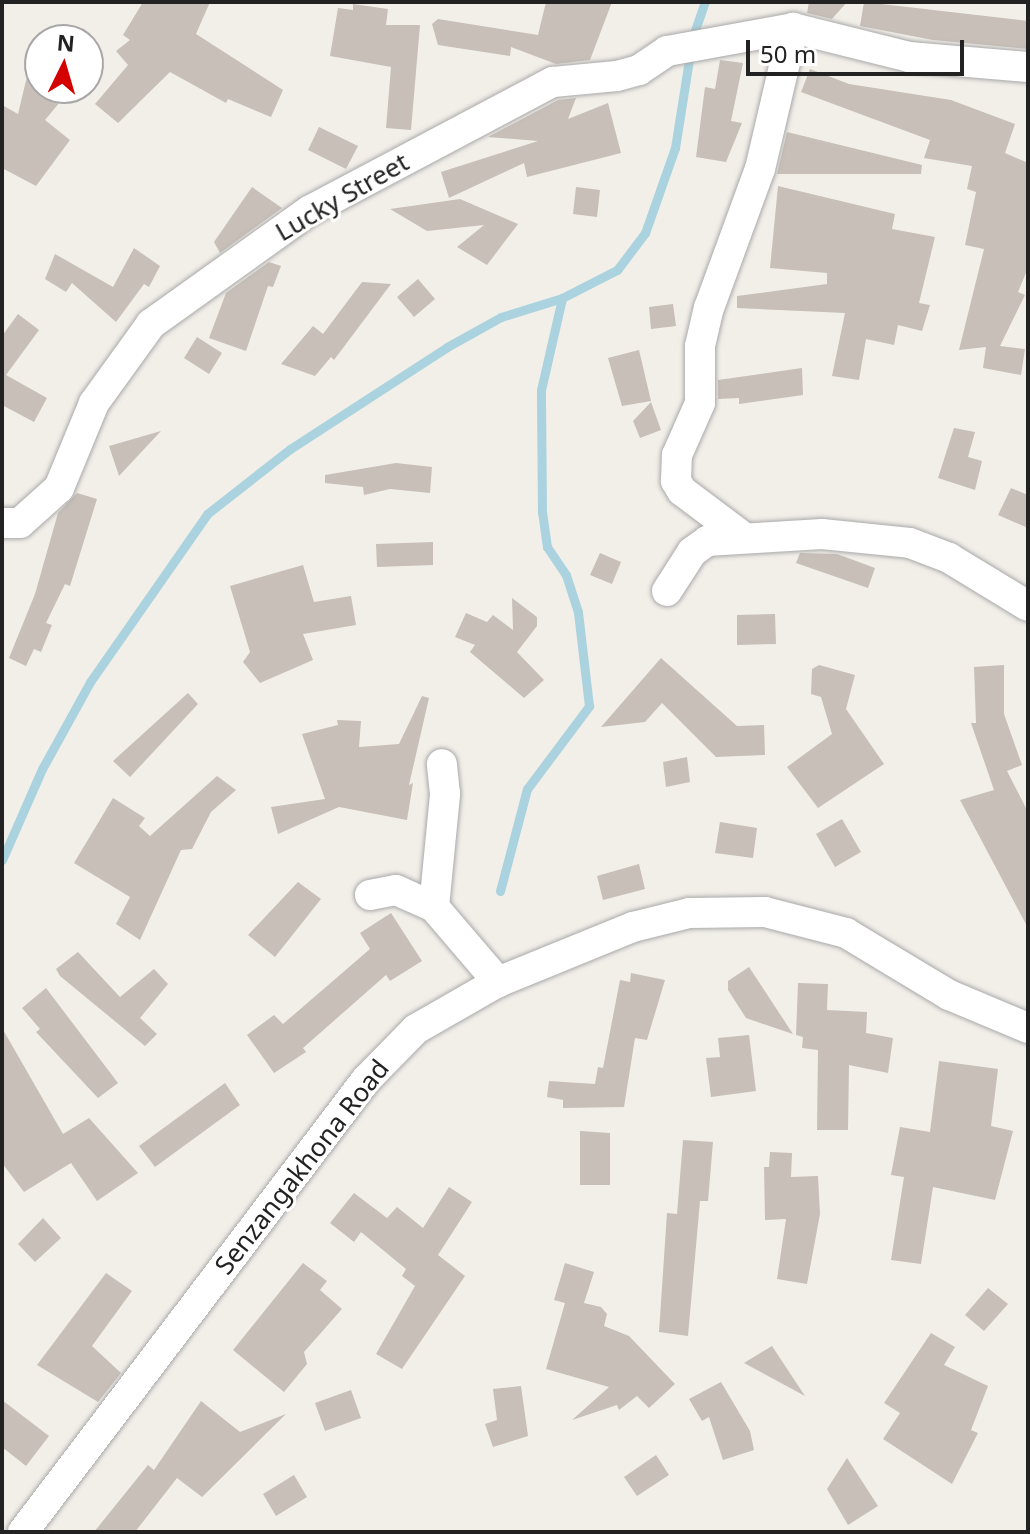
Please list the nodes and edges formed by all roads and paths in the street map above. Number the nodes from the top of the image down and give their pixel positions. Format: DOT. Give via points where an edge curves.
graph roads {
  1 [pos="793,28"];
  2 [pos="1028,67"];
  3 [pos="2,523"];
  4 [pos="742,536"];
  5 [pos="667,591"];
  6 [pos="1028,606"];
  7 [pos="442,764"];
  8 [pos="370,895"];
  9 [pos="434,907"];
  10 [pos="498,982"];
  11 [pos="1028,1028"];
  12 [pos="23,1532"];
  1 -- 2 [label="street" via="909,57"];
  1 -- 3 [label="street, Lucky Street" via="667,51 639,70 617,76 553,82 309,211 151,324 94,403 59,488 20,523"];
  1 -- 4 [label="street" via="760,169 709,308 700,346 700,403 677,455 676,481 682,491"];
  4 -- 5 [label="street" via="707,541 692,552"];
  4 -- 6 [label="street" via="822,534 910,543 949,558"];
  7 -- 9 [label="street" via="445,794"];
  8 -- 9 [label="street" via="396,890"];
  9 -- 10 [label="street"];
  10 -- 11 [label="street, Senzangakhona Road" via="633,927 689,913 765,912 846,933 949,995"];
  10 -- 12 [label="street, Senzangakhona Road" via="416,1029 366,1080"];
}
